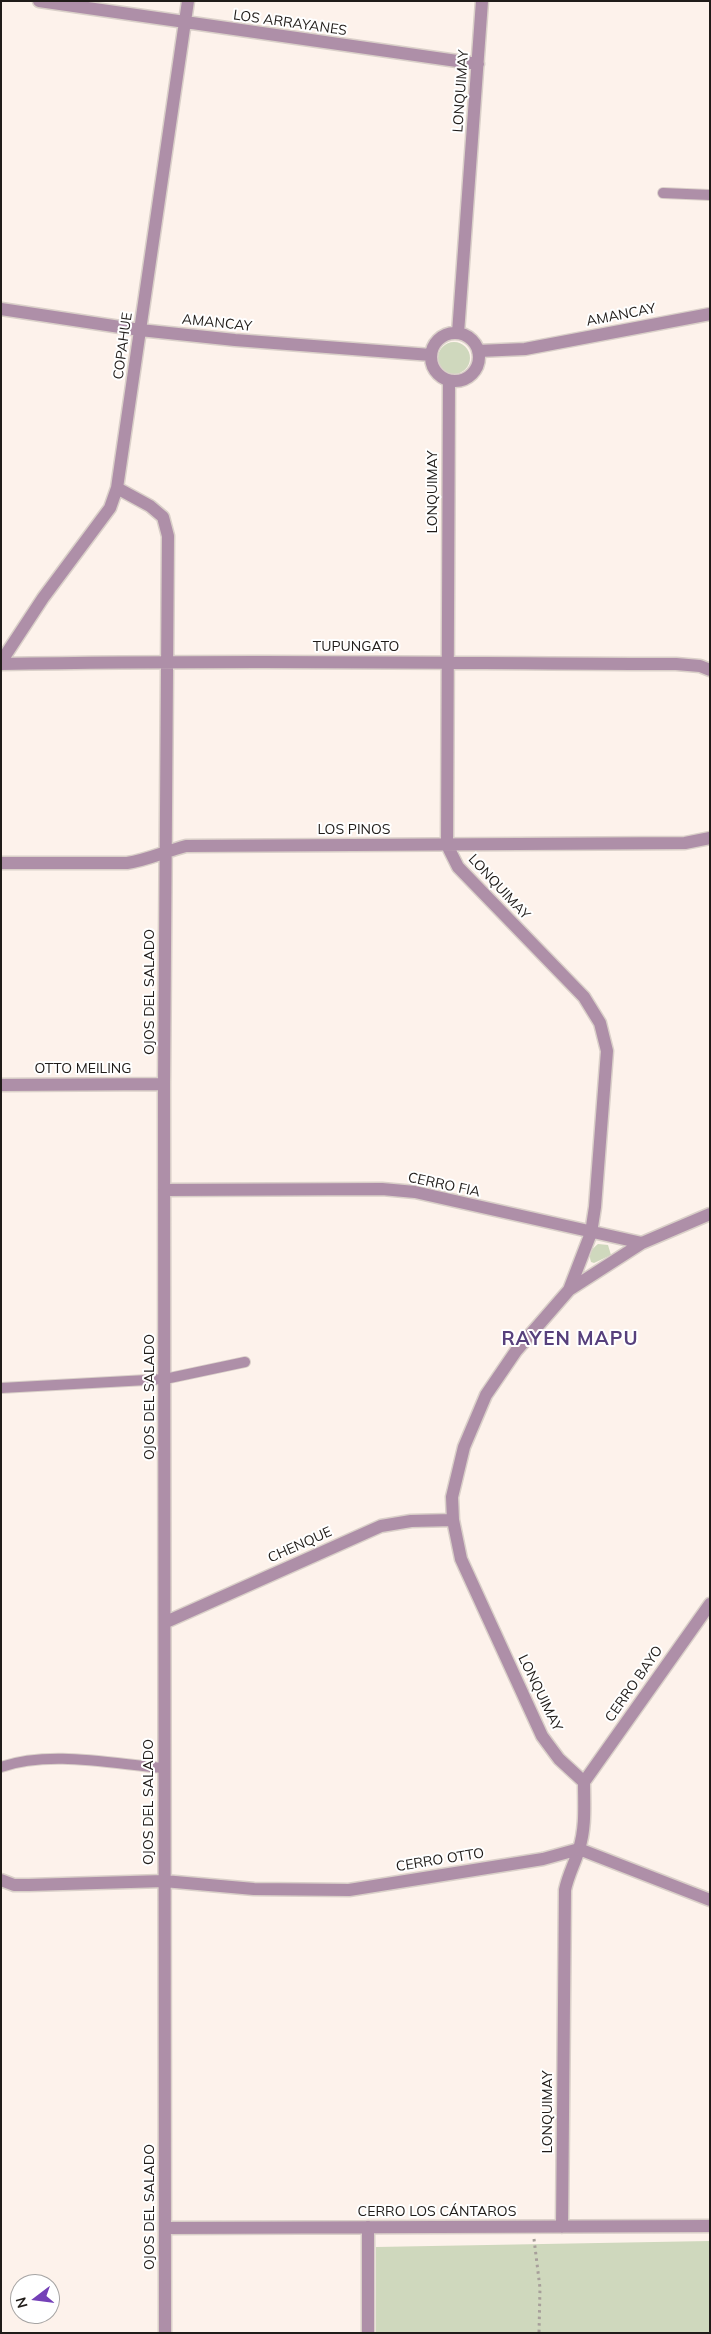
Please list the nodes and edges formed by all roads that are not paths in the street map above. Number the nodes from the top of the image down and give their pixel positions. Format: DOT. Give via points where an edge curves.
graph roads {
  1 [pos="38,1"];
  2 [pos="188,1"];
  3 [pos="482,1"];
  4 [pos="185,23"];
  5 [pos="478,64"];
  6 [pos="663,193"];
  7 [pos="710,196"];
  8 [pos="1,309"];
  9 [pos="710,314"];
  10 [pos="140,330"];
  11 [pos="458,333"];
  12 [pos="478,351"];
  13 [pos="431,355"];
  14 [pos="449,381"];
  15 [pos="117,488"];
  16 [pos="168,662"];
  17 [pos="1,663"];
  18 [pos="448,663"];
  19 [pos="710,670"];
  20 [pos="710,838"];
  21 [pos="447,845"];
  22 [pos="166,851"];
  23 [pos="1,864"];
  24 [pos="164,1084"];
  25 [pos="1,1085"];
  26 [pos="164,1190"];
  27 [pos="710,1214"];
  28 [pos="591,1233"];
  29 [pos="642,1243"];
  30 [pos="569,1290"];
  31 [pos="245,1362"];
  32 [pos="165,1379"];
  33 [pos="1,1388"];
  34 [pos="453,1520"];
  35 [pos="710,1604"];
  36 [pos="166,1622"];
  37 [pos="1,1767"];
  38 [pos="164,1768"];
  39 [pos="584,1782"];
  40 [pos="580,1849"];
  41 [pos="1,1880"];
  42 [pos="164,1881"];
  43 [pos="710,1900"];
  44 [pos="710,2226"];
  45 [pos="368,2227"];
  46 [pos="562,2227"];
  47 [pos="165,2228"];
  48 [pos="165,2333"];
  49 [pos="368,2333"];
  1 -- 4 [label="street, LOS ARRAYANES"];
  2 -- 4 [label="street, COPAHUE"];
  3 -- 5 [label="street, LONQUIMAY"];
  4 -- 5 [label="street, LOS ARRAYANES"];
  4 -- 10 [label="street, COPAHUE"];
  5 -- 11 [label="street, LONQUIMAY"];
  6 -- 7 [label="lane"];
  8 -- 10 [label="street, AMANCAY"];
  9 -- 12 [label="street, AMANCAY" via="525,349"];
  10 -- 13 [label="street, AMANCAY"];
  10 -- 15 [label="street, COPAHUE"];
  11 -- 12 [label="street" via="471,339"];
  11 -- 13 [label="street" via="443,336"];
  12 -- 14 [label="street" via="478,363 472,374 458,381"];
  13 -- 14 [label="street" via="434,369"];
  14 -- 18 [label="street, LONQUIMAY"];
  15 -- 16 [label="street, OJOS DEL SALADO" via="163,517 168,536"];
  15 -- 17 [label="street, COPAHUE" via="110,508 43,598"];
  16 -- 17 [label="street, TUPUNGATO"];
  16 -- 18 [label="street, TUPUNGATO"];
  16 -- 22 [label="street, OJOS DEL SALADO"];
  18 -- 19 [label="street, TUPUNGATO" via="676,664"];
  18 -- 21 [label="street, LONQUIMAY"];
  20 -- 21 [label="street, LOS PINOS" via="685,843"];
  21 -- 22 [label="street, LOS PINOS" via="186,846"];
  21 -- 28 [label="street, LONQUIMAY" via="458,867 584,997 600,1023 607,1051"];
  22 -- 23 [label="street, LOS PINOS" via="147,860 128,863"];
  22 -- 24 [label="street, OJOS DEL SALADO"];
  24 -- 25 [label="street, OTTO MEILING"];
  24 -- 26 [label="street, OJOS DEL SALADO"];
  26 -- 28 [label="street, CERRO FIA" via="382,1189 415,1192"];
  26 -- 32 [label="street, OJOS DEL SALADO"];
  27 -- 29 [label="street"];
  28 -- 29 [label="street, CERRO FIA"];
  28 -- 30 [label="street, LONQUIMAY"];
  29 -- 30 [label="street, LONQUIMAY"];
  30 -- 34 [label="street, LONQUIMAY" via="516,1351 486,1395 464,1447 452,1497"];
  31 -- 32 [label="lane"];
  32 -- 33 [label="lane"];
  32 -- 36 [label="street, OJOS DEL SALADO"];
  34 -- 36 [label="street, CHENQUE" via="410,1521 381,1526"];
  34 -- 39 [label="street, LONQUIMAY" via="461,1559 542,1736 559,1759"];
  35 -- 39 [label="street, CERRO BAYO"];
  36 -- 38 [label="street, OJOS DEL SALADO"];
  37 -- 38 [label="lane" via="21,1761 58,1759"];
  38 -- 42 [label="street, OJOS DEL SALADO"];
  39 -- 40 [label="street, LONQUIMAY" via="585,1817"];
  40 -- 42 [label="street, CERRO OTTO" via="543,1859 349,1890 254,1889"];
  40 -- 43 [label="street"];
  40 -- 46 [label="street, LONQUIMAY" via="565,1890"];
  41 -- 42 [label="street, CERRO OTTO" via="14,1885"];
  42 -- 47 [label="street, OJOS DEL SALADO"];
  44 -- 46 [label="street, CERRO LOS CÁNTAROS"];
  45 -- 46 [label="street, CERRO LOS CÁNTAROS"];
  45 -- 47 [label="street, CERRO LOS CÁNTAROS"];
  45 -- 49 [label="street"];
  47 -- 48 [label="street, OJOS DEL SALADO"];
}
